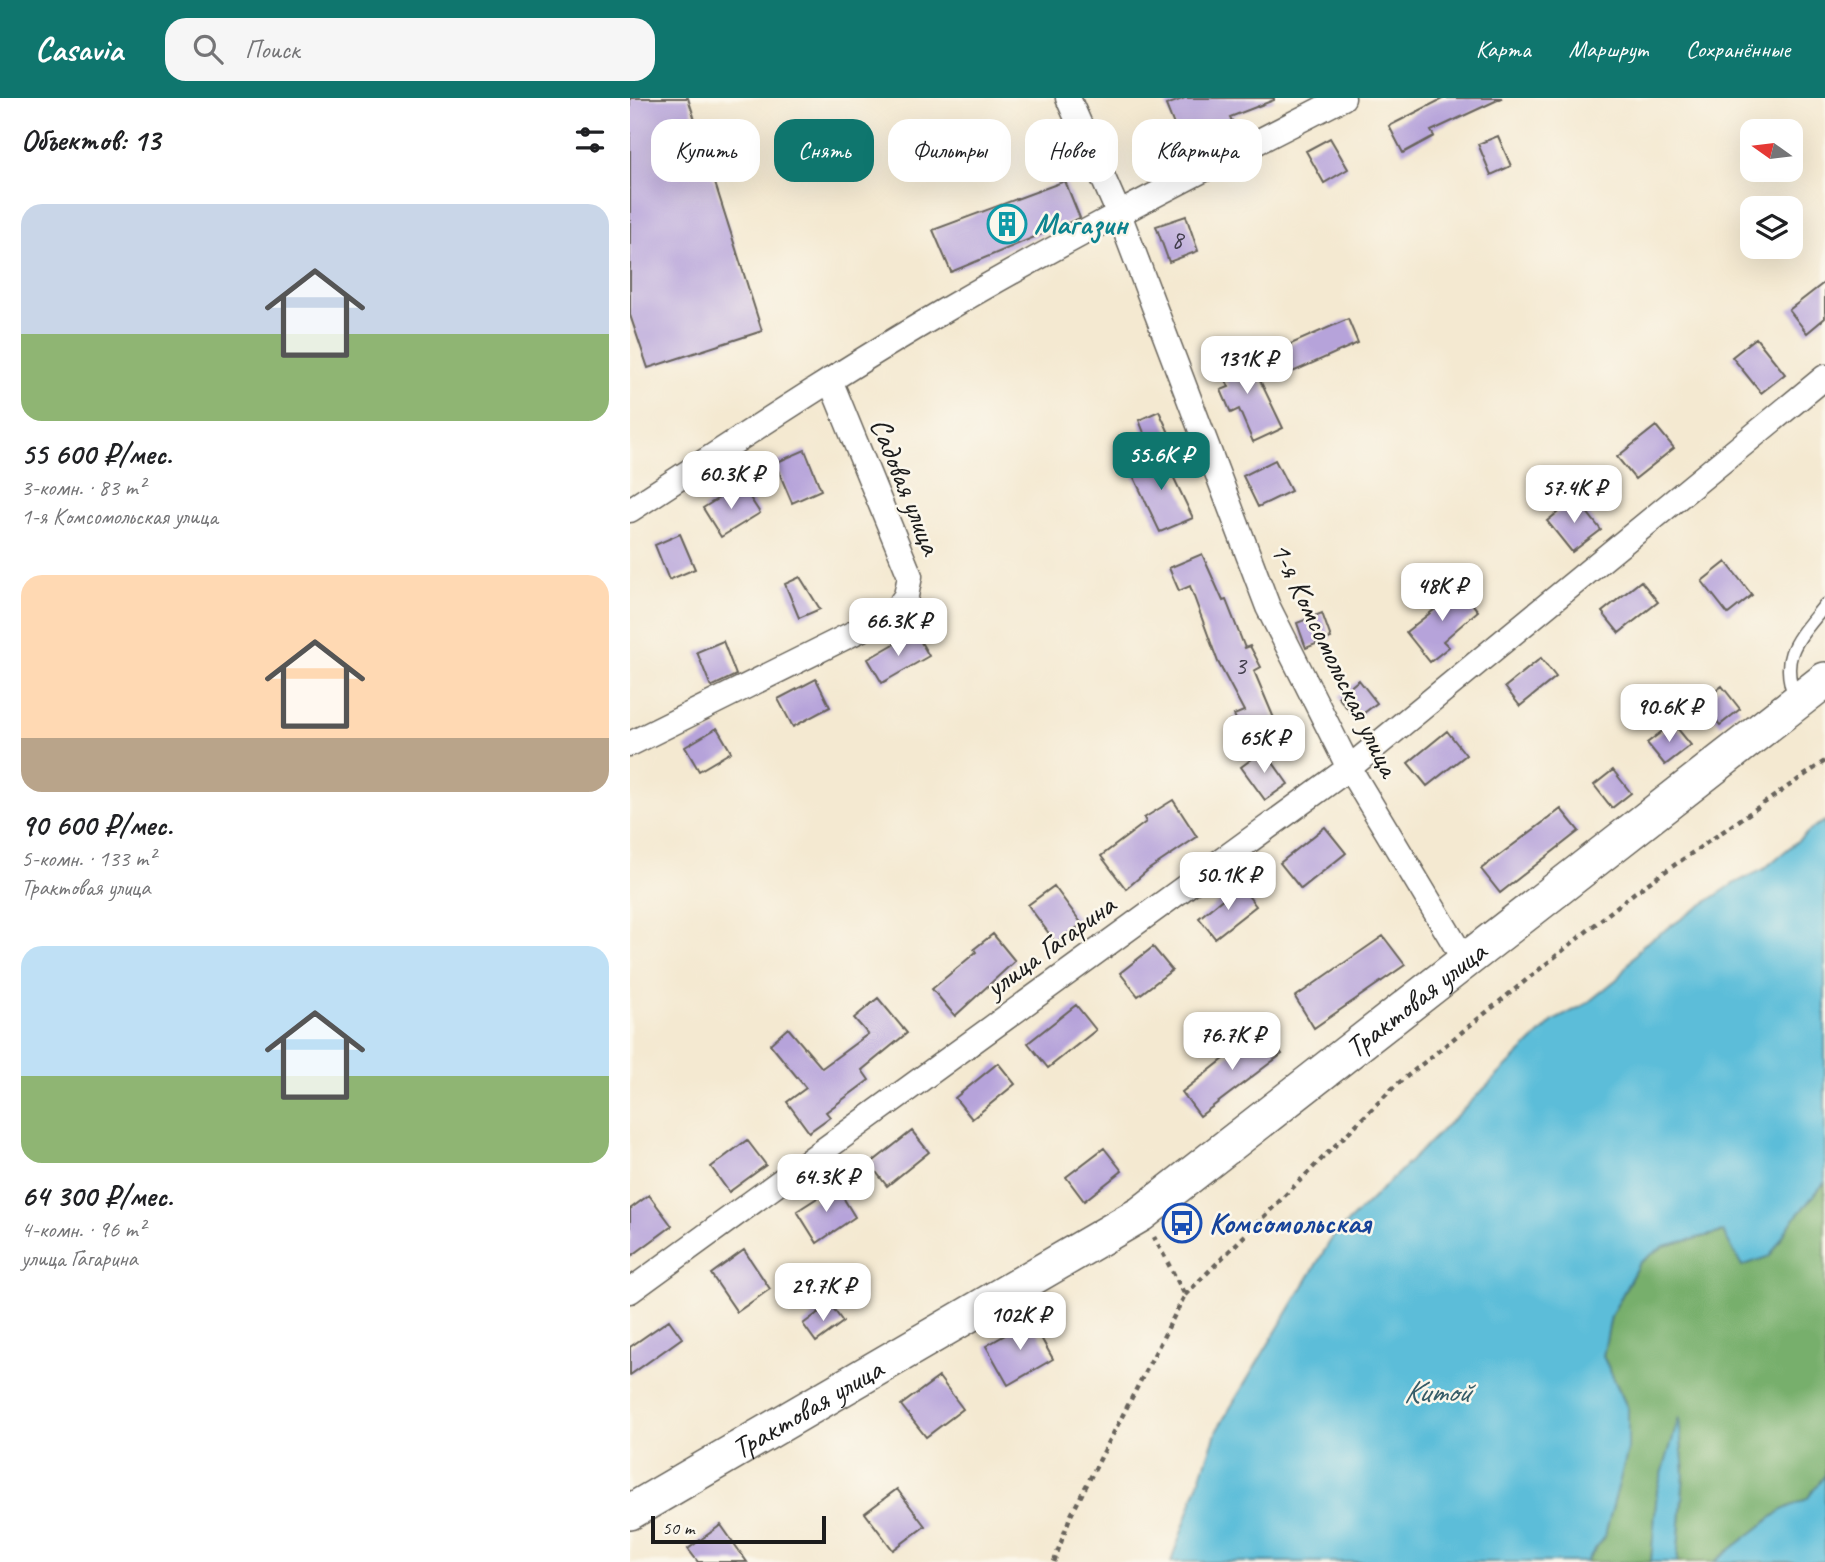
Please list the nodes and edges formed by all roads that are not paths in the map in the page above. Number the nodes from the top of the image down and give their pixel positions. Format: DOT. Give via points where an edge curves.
graph roads {
  1 [pos="1068,98"];
  2 [pos="1083,98"];
  3 [pos="1343,98"];
  4 [pos="1077,119"];
  5 [pos="1081,119"];
  6 [pos="1105,182"];
  7 [pos="1119,214"];
  8 [pos="1825,377"];
  9 [pos="830,380"];
  10 [pos="630,510"];
  11 [pos="1825,605"];
  12 [pos="1825,680"];
  13 [pos="1797,701"];
  14 [pos="630,744"];
  15 [pos="1349,768"];
  16 [pos="1465,961"];
  17 [pos="630,1291"];
  18 [pos="630,1511"];
  1 -- 4 [label="street, 1-я Комсомольская улица"];
  2 -- 5 [label="street"];
  3 -- 7 [label="street"];
  6 -- 7 [label="street, 1-я Комсомольская улица"];
  7 -- 9 [label="street" via="943,311"];
  7 -- 15 [label="street, 1-я Комсомольская улица" via="1268,607"];
  8 -- 15 [label="street, улица Гагарина"];
  9 -- 10 [label="street"];
  9 -- 14 [label="street, Садовая улица" via="910,576 906,596 894,613"];
  11 -- 13 [label="lane" via="1795,643 1788,663 1787,680"];
  12 -- 13 [label="street, Трактовая улица"];
  13 -- 16 [label="street, Трактовая улица"];
  15 -- 16 [label="street, 1-я Комсомольская улица"];
  15 -- 17 [label="street, улица Гагарина"];
  16 -- 18 [label="street, Трактовая улица" via="1142,1214"];
}
